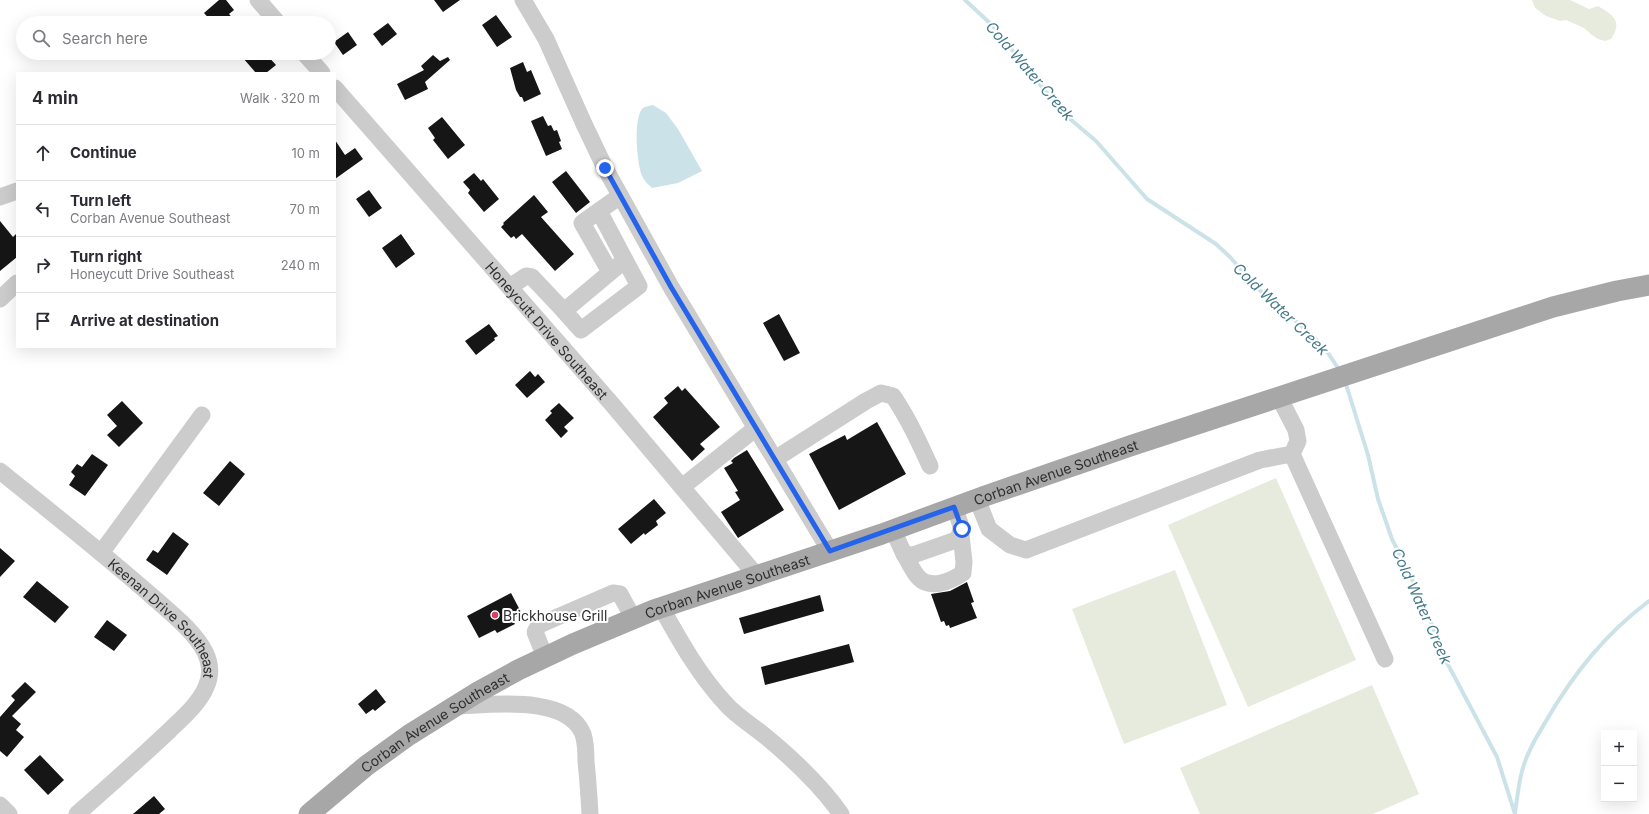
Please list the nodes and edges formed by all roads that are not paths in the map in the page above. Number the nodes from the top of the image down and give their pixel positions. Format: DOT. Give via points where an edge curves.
graph roads {
  1 [pos="258,0"];
  2 [pos="523,0"];
  3 [pos="272,16"];
  4 [pos="310,60"];
  5 [pos="321,72"];
  6 [pos="336,89"];
  7 [pos="16,191"];
  8 [pos="620,196"];
  9 [pos="0,197"];
  10 [pos="599,211"];
  11 [pos="625,260"];
  12 [pos="610,272"];
  13 [pos="16,284"];
  14 [pos="1649,285"];
  15 [pos="510,287"];
  16 [pos="0,299"];
  17 [pos="564,312"];
  18 [pos="1279,397"];
  19 [pos="202,415"];
  20 [pos="756,428"];
  21 [pos="1292,454"];
  22 [pos="775,459"];
  23 [pos="930,466"];
  24 [pos="0,471"];
  25 [pos="682,487"];
  26 [pos="977,499"];
  27 [pos="954,507"];
  28 [pos="893,530"];
  29 [pos="960,536"];
  30 [pos="830,551"];
  31 [pos="101,553"];
  32 [pos="904,554"];
  33 [pos="756,575"];
  34 [pos="661,607"];
  35 [pos="633,618"];
  36 [pos="545,657"];
  37 [pos="1385,659"];
  38 [pos="456,706"];
  39 [pos="0,805"];
  40 [pos="9,814"];
  41 [pos="77,814"];
  42 [pos="309,814"];
  43 [pos="590,814"];
  44 [pos="841,814"];
  1 -- 3 [label="street"];
  2 -- 8 [label="street" via="546,39"];
  4 -- 5 [label="street"];
  6 -- 15 [label="street, Honeycutt Drive Southeast"];
  7 -- 9 [label="street"];
  8 -- 10 [label="street"];
  8 -- 20 [label="street" via="671,287"];
  10 -- 11 [label="street"];
  10 -- 12 [label="street" via="582,223"];
  11 -- 12 [label="street"];
  11 -- 17 [label="street" via="639,286 581,330"];
  12 -- 17 [label="street"];
  13 -- 16 [label="street"];
  14 -- 18 [label="main road, Corban Avenue Southeast" via="1553,307"];
  15 -- 17 [label="street" via="526,276 532,277"];
  15 -- 25 [label="street, Honeycutt Drive Southeast"];
  18 -- 21 [label="street" via="1296,430 1298,441"];
  18 -- 26 [label="main road, Corban Avenue Southeast"];
  19 -- 31 [label="street"];
  20 -- 22 [label="street"];
  20 -- 25 [label="street"];
  21 -- 26 [label="street" via="1260,460 1026,550 1010,545 989,529"];
  21 -- 37 [label="street"];
  22 -- 23 [label="street" via="881,393 893,396 918,439"];
  22 -- 30 [label="street"];
  24 -- 31 [label="street, Keenan Drive Southeast"];
  25 -- 33 [label="street, Honeycutt Drive Southeast"];
  26 -- 27 [label="main road, Corban Avenue Southeast"];
  27 -- 28 [label="main road, Corban Avenue Southeast"];
  27 -- 29 [label="street" via="962,529"];
  28 -- 30 [label="main road, Corban Avenue Southeast"];
  28 -- 32 [label="street"];
  29 -- 32 [label="street" via="956,540 913,555"];
  29 -- 32 [label="street" via="963,573 941,584 926,583 919,578"];
  30 -- 33 [label="main road, Corban Avenue Southeast"];
  31 -- 41 [label="street, Keenan Drive Southeast" via="194,636 209,659 210,672 202,695 181,718"];
  33 -- 34 [label="main road, Corban Avenue Southeast"];
  34 -- 35 [label="main road, Corban Avenue Southeast"];
  34 -- 44 [label="street" via="703,677 726,705 792,759 830,798"];
  35 -- 36 [label="main road, Corban Avenue Southeast"];
  35 -- 36 [label="street" via="620,594 614,593 539,624 535,632"];
  36 -- 38 [label="main road, Corban Avenue Southeast"];
  38 -- 42 [label="main road, Corban Avenue Southeast" via="366,766"];
  38 -- 43 [label="street" via="522,704 556,710 574,720 583,734"];
  39 -- 40 [label="street"];
}
